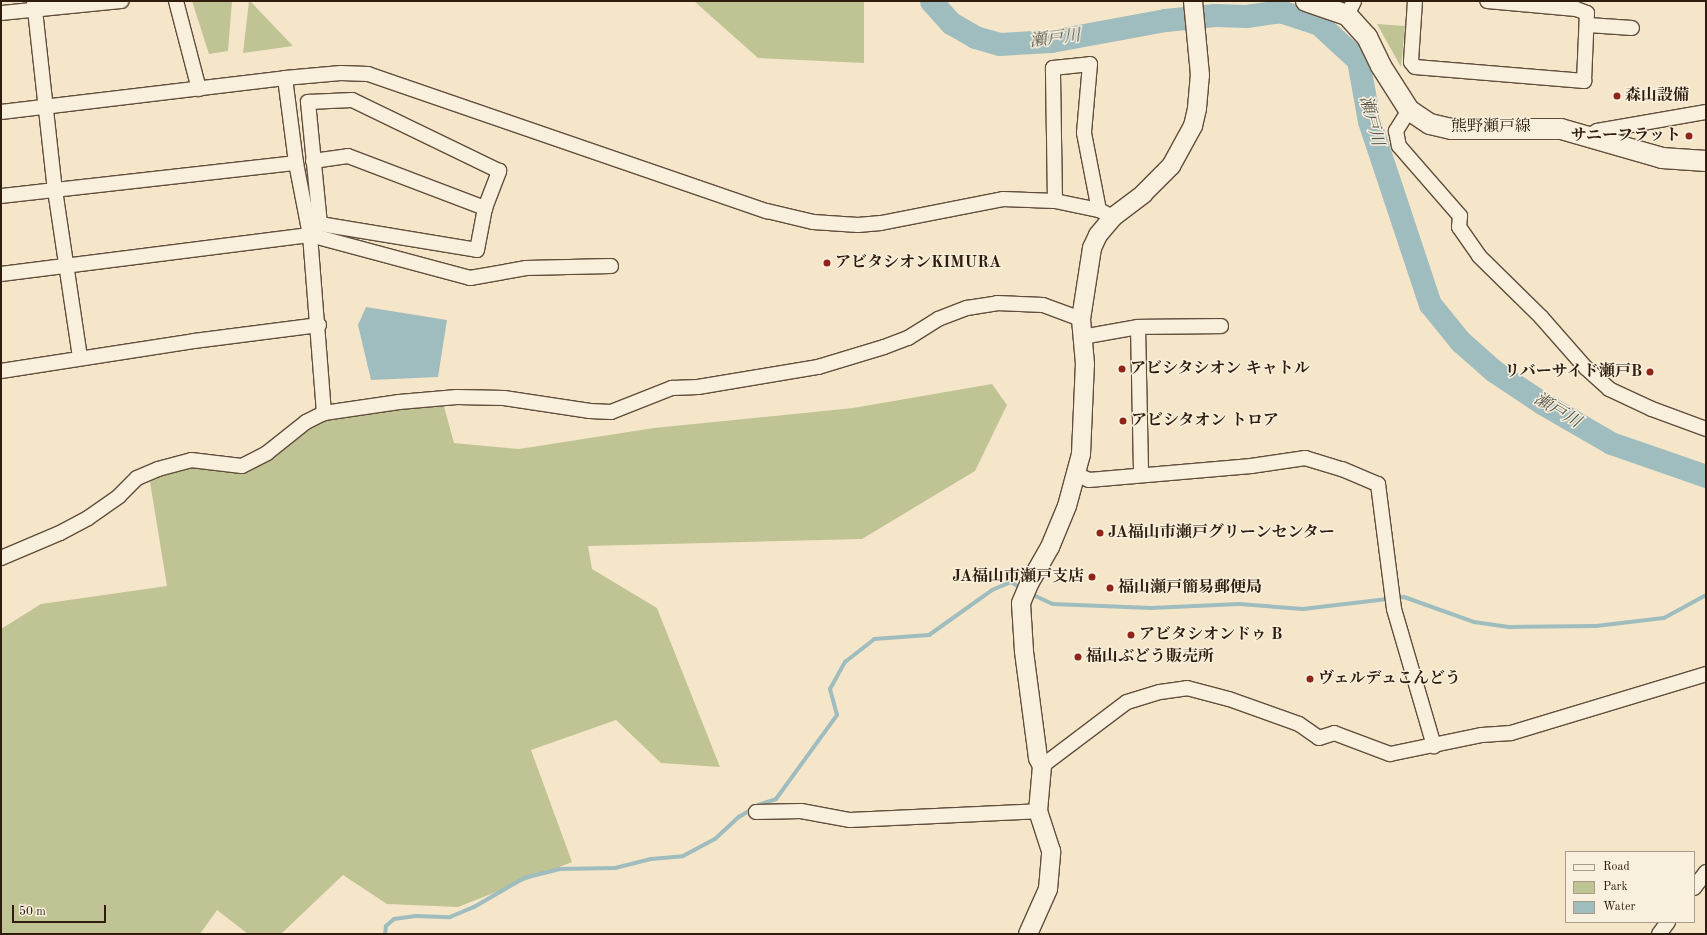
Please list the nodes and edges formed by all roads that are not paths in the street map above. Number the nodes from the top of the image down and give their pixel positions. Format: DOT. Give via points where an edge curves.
graph roads {
  1 [pos="121,1"];
  2 [pos="176,1"];
  3 [pos="1306,1"];
  4 [pos="1415,1"];
  5 [pos="1493,1"];
  6 [pos="1193,2"];
  7 [pos="34,5"];
  8 [pos="1350,8"];
  9 [pos="1,13"];
  10 [pos="1588,25"];
  11 [pos="1632,28"];
  12 [pos="285,78"];
  13 [pos="199,89"];
  14 [pos="47,106"];
  15 [pos="1409,110"];
  16 [pos="1,112"];
  17 [pos="1706,112"];
  18 [pos="1585,138"];
  19 [pos="313,161"];
  20 [pos="1706,161"];
  21 [pos="296,163"];
  22 [pos="55,190"];
  23 [pos="1,196"];
  24 [pos="1055,201"];
  25 [pos="485,208"];
  26 [pos="1106,213"];
  27 [pos="313,229"];
  28 [pos="68,266"];
  29 [pos="611,266"];
  30 [pos="1,274"];
  31 [pos="1081,319"];
  32 [pos="319,325"];
  33 [pos="1221,326"];
  34 [pos="1138,327"];
  35 [pos="1082,337"];
  36 [pos="80,357"];
  37 [pos="1,371"];
  38 [pos="324,413"];
  39 [pos="1706,429"];
  40 [pos="1076,474"];
  41 [pos="1141,474"];
  42 [pos="1,558"];
  43 [pos="1706,674"];
  44 [pos="1434,746"];
  45 [pos="1042,766"];
  46 [pos="1038,811"];
  47 [pos="756,812"];
  48 [pos="1706,872"];
  49 [pos="1695,887"];
  50 [pos="1667,923"];
  51 [pos="1028,934"];
  52 [pos="1659,934"];
  1 -- 7 [label="street"];
  2 -- 13 [label="street"];
  3 -- 8 [label="main road, 熊野瀬戸線"];
  4 -- 10 [label="street" via="1411,62 1415,68 1584,81"];
  5 -- 10 [label="street" via="1576,9 1587,13"];
  6 -- 26 [label="street" via="1199,90 1193,126 1171,166 1143,194"];
  7 -- 9 [label="street"];
  7 -- 14 [label="street"];
  8 -- 15 [label="main road, 熊野瀬戸線" via="1381,66"];
  10 -- 11 [label="street"];
  12 -- 13 [label="street"];
  12 -- 21 [label="street"];
  12 -- 24 [label="street" via="341,73 368,74 767,211 813,222 858,225 1003,200"];
  13 -- 14 [label="street"];
  14 -- 16 [label="street"];
  14 -- 22 [label="street"];
  15 -- 18 [label="main road, 熊野瀬戸線" via="1430,124 1451,129 1561,128"];
  15 -- 39 [label="street" via="1396,130 1399,146 1460,216 1459,226 1479,256 1609,389 1652,409"];
  17 -- 18 [label="street" via="1597,131"];
  18 -- 20 [label="main road, 熊野瀬戸線" via="1662,158"];
  19 -- 25 [label="street" via="348,156"];
  19 -- 25 [label="street" via="308,102 352,100 499,171"];
  19 -- 27 [label="street"];
  21 -- 22 [label="street"];
  21 -- 27 [label="street"];
  22 -- 23 [label="street"];
  22 -- 28 [label="street"];
  24 -- 26 [label="street"];
  24 -- 26 [label="street" via="1053,68 1090,64 1084,133"];
  25 -- 27 [label="street" via="477,250"];
  26 -- 31 [label="street" via="1092,248"];
  27 -- 28 [label="street"];
  27 -- 29 [label="street" via="470,278 526,268"];
  27 -- 32 [label="street"];
  28 -- 30 [label="street"];
  28 -- 36 [label="street"];
  31 -- 35 [label="street"];
  31 -- 38 [label="street" via="1044,305 997,303 967,308 938,319 908,338 870,352 818,367 698,387 672,388 611,412 504,398 457,397"];
  32 -- 36 [label="street"];
  32 -- 38 [label="street"];
  33 -- 34 [label="street"];
  34 -- 35 [label="street"];
  34 -- 41 [label="street"];
  35 -- 40 [label="street" via="1084,371 1081,454"];
  36 -- 37 [label="street"];
  38 -- 42 [label="street" via="306,422 267,453 242,466 191,460 158,468 137,478 119,496 88,518"];
  40 -- 41 [label="street" via="1089,480"];
  40 -- 45 [label="street" via="1050,547 1021,603 1024,651 1038,758"];
  41 -- 44 [label="street" via="1251,466 1305,458 1378,484 1394,608"];
  43 -- 44 [label="street" via="1511,733 1482,735"];
  44 -- 45 [label="street" via="1390,754 1334,733 1319,738 1299,724 1229,699 1187,688 1160,692 1127,702"];
  45 -- 46 [label="street"];
  46 -- 47 [label="street" via="850,820 801,811"];
  46 -- 51 [label="street" via="1051,850 1048,889"];
  48 -- 49 [label="street"];
  50 -- 52 [label="street"];
}
